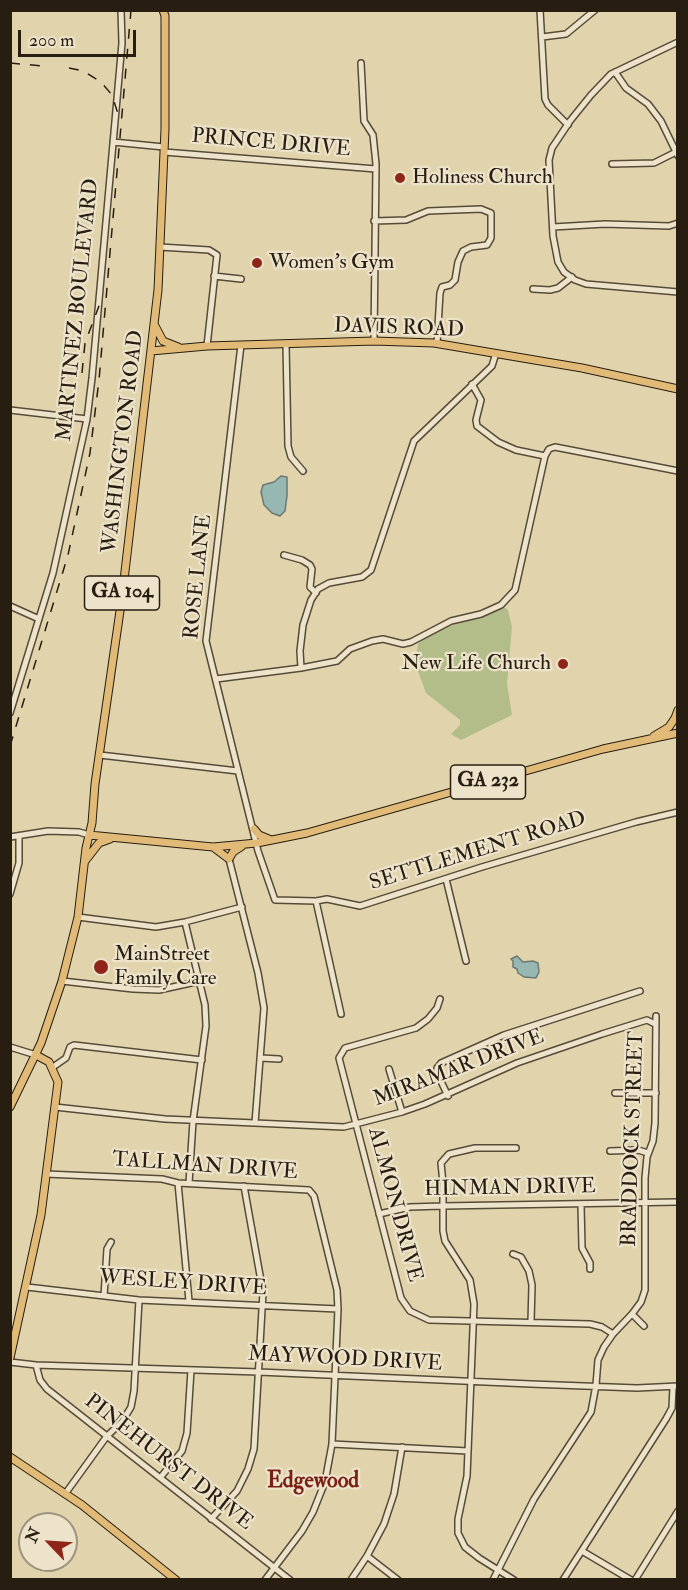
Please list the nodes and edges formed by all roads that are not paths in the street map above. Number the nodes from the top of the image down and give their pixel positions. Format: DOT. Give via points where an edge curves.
graph roads {
  1 [pos="121,10"];
  2 [pos="540,10"];
  3 [pos="594,10"];
  4 [pos="165,12"];
  5 [pos="542,37"];
  6 [pos="676,45"];
  7 [pos="361,63"];
  8 [pos="615,72"];
  9 [pos="568,125"];
  10 [pos="113,142"];
  11 [pos="164,150"];
  12 [pos="676,154"];
  13 [pos="612,164"];
  14 [pos="376,169"];
  15 [pos="374,221"];
  16 [pos="678,223"];
  17 [pos="553,227"];
  18 [pos="160,247"];
  19 [pos="214,276"];
  20 [pos="572,277"];
  21 [pos="241,279"];
  22 [pos="533,289"];
  23 [pos="678,292"];
  24 [pos="154,324"];
  25 [pos="374,341"];
  26 [pos="437,343"];
  27 [pos="285,344"];
  28 [pos="241,345"];
  29 [pos="207,346"];
  30 [pos="180,348"];
  31 [pos="151,351"];
  32 [pos="496,353"];
  33 [pos="472,384"];
  34 [pos="678,389"];
  35 [pos="10,410"];
  36 [pos="87,419"];
  37 [pos="545,456"];
  38 [pos="303,471"];
  39 [pos="678,471"];
  40 [pos="284,555"];
  41 [pos="316,593"];
  42 [pos="10,606"];
  43 [pos="39,619"];
  44 [pos="301,668"];
  45 [pos="216,679"];
  46 [pos="678,710"];
  47 [pos="11,712"];
  48 [pos="678,733"];
  49 [pos="651,738"];
  50 [pos="100,755"];
  51 [pos="238,771"];
  52 [pos="678,812"];
  53 [pos="93,818"];
  54 [pos="254,829"];
  55 [pos="89,835"];
  56 [pos="19,836"];
  57 [pos="10,837"];
  58 [pos="115,837"];
  59 [pos="272,840"];
  60 [pos="257,843"];
  61 [pos="244,844"];
  62 [pos="213,847"];
  63 [pos="229,859"];
  64 [pos="84,863"];
  65 [pos="446,879"];
  66 [pos="10,894"];
  67 [pos="316,901"];
  68 [pos="242,907"];
  69 [pos="78,917"];
  70 [pos="185,922"];
  71 [pos="466,961"];
  72 [pos="62,981"];
  73 [pos="200,981"];
  74 [pos="640,990"];
  75 [pos="440,999"];
  76 [pos="341,1014"];
  77 [pos="657,1016"];
  78 [pos="655,1024"];
  79 [pos="10,1047"];
  80 [pos="36,1054"];
  81 [pos="261,1058"];
  82 [pos="279,1059"];
  83 [pos="202,1060"];
  84 [pos="53,1067"];
  85 [pos="389,1069"];
  86 [pos="615,1093"];
  87 [pos="656,1093"];
  88 [pos="448,1096"];
  89 [pos="10,1107"];
  90 [pos="55,1107"];
  91 [pos="402,1112"];
  92 [pos="193,1121"];
  93 [pos="255,1123"];
  94 [pos="355,1124"];
  95 [pos="516,1148"];
  96 [pos="610,1151"];
  97 [pos="648,1153"];
  98 [pos="46,1174"];
  99 [pos="178,1183"];
  100 [pos="189,1183"];
  101 [pos="244,1186"];
  102 [pos="678,1202"];
  103 [pos="646,1203"];
  104 [pos="581,1205"];
  105 [pos="442,1206"];
  106 [pos="379,1214"];
  107 [pos="111,1242"];
  108 [pos="513,1254"];
  109 [pos="590,1269"];
  110 [pos="27,1287"];
  111 [pos="104,1296"];
  112 [pos="139,1300"];
  113 [pos="189,1301"];
  114 [pos="264,1305"];
  115 [pos="338,1309"];
  116 [pos="632,1314"];
  117 [pos="474,1321"];
  118 [pos="531,1322"];
  119 [pos="644,1326"];
  120 [pos="613,1334"];
  121 [pos="10,1360"];
  122 [pos="36,1365"];
  123 [pos="135,1368"];
  124 [pos="191,1370"];
  125 [pos="259,1372"];
  126 [pos="335,1376"];
  127 [pos="471,1382"];
  128 [pos="596,1385"];
  129 [pos="675,1387"];
  130 [pos="107,1436"];
  131 [pos="332,1444"];
  132 [pos="402,1448"];
  133 [pos="468,1451"];
  134 [pos="10,1457"];
  135 [pos="160,1478"];
  136 [pos="65,1494"];
  137 [pos="678,1511"];
  138 [pos="211,1519"];
  139 [pos="675,1520"];
  140 [pos="582,1551"];
  141 [pos="368,1556"];
  142 [pos="274,1568"];
  143 [pos="498,1570"];
  144 [pos="176,1580"];
  145 [pos="265,1580"];
  146 [pos="290,1580"];
  147 [pos="351,1580"];
  148 [pos="398,1580"];
  149 [pos="493,1580"];
  150 [pos="514,1580"];
  151 [pos="563,1580"];
  152 [pos="633,1580"];
  1 -- 10 [label="street, MARTINEZ BOULEVARD"];
  2 -- 5 [label="street"];
  3 -- 5 [label="street" via="566,34"];
  4 -- 11 [label="main road, WASHINGTON ROAD / GA 104"];
  5 -- 9 [label="street" via="545,99"];
  6 -- 8 [label="street"];
  7 -- 14 [label="street" via="364,121 373,135"];
  8 -- 9 [label="street"];
  8 -- 12 [label="street" via="661,121"];
  9 -- 17 [label="street" via="552,148 549,160"];
  10 -- 11 [label="street, PRINCE DRIVE"];
  10 -- 36 [label="street, MARTINEZ BOULEVARD"];
  11 -- 14 [label="street, PRINCE DRIVE"];
  11 -- 18 [label="main road, WASHINGTON ROAD / GA 104"];
  12 -- 13 [label="street" via="654,163"];
  14 -- 15 [label="street"];
  15 -- 25 [label="street"];
  15 -- 26 [label="street" via="406,219 428,211 481,209 490,213 491,238 487,245 463,251 455,280 442,287"];
  16 -- 17 [label="street"];
  17 -- 20 [label="street" via="558,262"];
  18 -- 19 [label="street" via="209,250 217,255"];
  18 -- 24 [label="main road, WASHINGTON ROAD / GA 104"];
  19 -- 21 [label="street"];
  19 -- 29 [label="street"];
  20 -- 22 [label="street" via="558,288"];
  20 -- 23 [label="street" via="596,285"];
  24 -- 30 [label="main road" via="163,340"];
  24 -- 31 [label="main road, WASHINGTON ROAD / GA 104"];
  25 -- 26 [label="main road, DAVIS ROAD"];
  25 -- 27 [label="main road, DAVIS ROAD"];
  26 -- 32 [label="main road, DAVIS ROAD"];
  27 -- 28 [label="main road, DAVIS ROAD"];
  27 -- 38 [label="street" via="288,446 291,457"];
  28 -- 29 [label="main road, DAVIS ROAD"];
  28 -- 45 [label="street, ROSE LANE" via="207,635"];
  29 -- 30 [label="main road, DAVIS ROAD"];
  30 -- 31 [label="main road, DAVIS ROAD"];
  31 -- 50 [label="main road, WASHINGTON ROAD / GA 104"];
  32 -- 33 [label="street" via="492,366"];
  32 -- 34 [label="main road, DAVIS ROAD"];
  33 -- 37 [label="street" via="481,400 477,426 507,446"];
  33 -- 41 [label="street" via="414,441 370,570 362,577 329,583"];
  35 -- 36 [label="street"];
  36 -- 43 [label="street, MARTINEZ BOULEVARD"];
  37 -- 39 [label="street" via="555,447"];
  37 -- 44 [label="street" via="515,590 505,602 481,614 451,621 411,642 372,641 350,649 340,660"];
  40 -- 41 [label="street" via="310,564 310,587"];
  41 -- 44 [label="street" via="303,625"];
  42 -- 43 [label="street"];
  43 -- 47 [label="street, MARTINEZ BOULEVARD"];
  44 -- 45 [label="street"];
  45 -- 51 [label="street, ROSE LANE"];
  46 -- 49 [label="main road" via="669,727"];
  48 -- 49 [label="main road, GA 232"];
  49 -- 59 [label="main road, GA 232"];
  50 -- 51 [label="street"];
  50 -- 53 [label="main road, WASHINGTON ROAD / GA 104"];
  51 -- 54 [label="street, ROSE LANE"];
  52 -- 65 [label="street, SETTLEMENT ROAD"];
  53 -- 55 [label="main road, WASHINGTON ROAD / GA 104"];
  53 -- 58 [label="main road" via="104,834"];
  54 -- 59 [label="main road"];
  54 -- 60 [label="street, ROSE LANE"];
  55 -- 56 [label="street" via="48,831"];
  55 -- 58 [label="main road, GA 232"];
  55 -- 64 [label="main road, WASHINGTON ROAD / GA 104"];
  56 -- 57 [label="street"];
  56 -- 66 [label="street" via="19,863"];
  58 -- 62 [label="main road, GA 232"];
  58 -- 64 [label="main road" via="99,843"];
  59 -- 60 [label="main road, GA 232"];
  60 -- 61 [label="main road, GA 232"];
  60 -- 67 [label="street, SETTLEMENT ROAD" via="275,900"];
  61 -- 62 [label="main road, GA 232"];
  61 -- 63 [label="main road"];
  62 -- 63 [label="main road"];
  63 -- 68 [label="street"];
  64 -- 69 [label="main road, WASHINGTON ROAD / GA 104"];
  65 -- 67 [label="street, SETTLEMENT ROAD" via="360,906 327,899"];
  65 -- 71 [label="street"];
  67 -- 76 [label="street"];
  68 -- 70 [label="street"];
  68 -- 81 [label="street" via="264,1008"];
  69 -- 70 [label="street" via="156,927"];
  69 -- 72 [label="main road, WASHINGTON ROAD / GA 104"];
  70 -- 73 [label="street"];
  72 -- 73 [label="street" via="159,990"];
  72 -- 80 [label="main road, WASHINGTON ROAD / GA 104"];
  73 -- 83 [label="street" via="206,1026"];
  74 -- 88 [label="street" via="514,1031 441,1063 437,1073"];
  75 -- 94 [label="street, ALMON DRIVE" via="428,1019 416,1028 342,1051 339,1058"];
  77 -- 78 [label="street, BRADDOCK STREET"];
  78 -- 87 [label="street, BRADDOCK STREET"];
  78 -- 88 [label="street, MIRAMAR DRIVE" via="647,1020 516,1063"];
  79 -- 80 [label="street"];
  80 -- 84 [label="main road"];
  80 -- 89 [label="main road, WASHINGTON ROAD / GA 104"];
  81 -- 82 [label="street"];
  81 -- 93 [label="street"];
  83 -- 84 [label="street" via="74,1045 66,1058"];
  83 -- 92 [label="street"];
  84 -- 90 [label="main road" via="58,1082"];
  85 -- 91 [label="street"];
  86 -- 87 [label="street"];
  87 -- 97 [label="street, BRADDOCK STREET" via="653,1141"];
  88 -- 91 [label="street, MIRAMAR DRIVE"];
  90 -- 92 [label="street, MIRAMAR DRIVE"];
  90 -- 98 [label="main road"];
  91 -- 94 [label="street, MIRAMAR DRIVE"];
  92 -- 93 [label="street, MIRAMAR DRIVE"];
  92 -- 100 [label="street"];
  93 -- 94 [label="street, MIRAMAR DRIVE"];
  94 -- 106 [label="street, ALMON DRIVE"];
  95 -- 105 [label="street" via="475,1148 449,1154 441,1163"];
  96 -- 97 [label="street"];
  97 -- 103 [label="street, BRADDOCK STREET"];
  98 -- 99 [label="street, TALLMAN DRIVE"];
  98 -- 110 [label="main road"];
  99 -- 100 [label="street, TALLMAN DRIVE"];
  99 -- 113 [label="street"];
  100 -- 101 [label="street, TALLMAN DRIVE"];
  101 -- 114 [label="street"];
  101 -- 115 [label="street, TALLMAN DRIVE" via="309,1190 314,1196"];
  102 -- 103 [label="street, HINMAN DRIVE"];
  103 -- 104 [label="street, HINMAN DRIVE"];
  103 -- 116 [label="street, BRADDOCK STREET" via="645,1290"];
  104 -- 105 [label="street, HINMAN DRIVE"];
  104 -- 109 [label="street" via="583,1252"];
  105 -- 106 [label="street, HINMAN DRIVE" via="410,1207"];
  105 -- 117 [label="street" via="445,1241 472,1287"];
  106 -- 117 [label="street, ALMON DRIVE" via="406,1307 425,1319"];
  107 -- 111 [label="street" via="107,1249"];
  108 -- 118 [label="street" via="524,1260 529,1271"];
  110 -- 111 [label="street, WESLEY DRIVE"];
  110 -- 121 [label="main road"];
  111 -- 112 [label="street, WESLEY DRIVE"];
  112 -- 113 [label="street, WESLEY DRIVE"];
  112 -- 123 [label="street"];
  113 -- 114 [label="street, WESLEY DRIVE"];
  114 -- 115 [label="street, WESLEY DRIVE"];
  114 -- 125 [label="street"];
  115 -- 126 [label="street, TALLMAN DRIVE"];
  116 -- 119 [label="street"];
  116 -- 120 [label="street, BRADDOCK STREET"];
  117 -- 118 [label="street, ALMON DRIVE"];
  117 -- 127 [label="street"];
  118 -- 120 [label="street, ALMON DRIVE" via="590,1324"];
  120 -- 128 [label="street, BRADDOCK STREET" via="598,1360"];
  121 -- 122 [label="street, MAYWOOD DRIVE"];
  122 -- 123 [label="street, MAYWOOD DRIVE"];
  122 -- 130 [label="street, PINEHURST DRIVE" via="47,1389"];
  123 -- 124 [label="street, MAYWOOD DRIVE"];
  123 -- 130 [label="street" via="131,1407"];
  124 -- 125 [label="street, MAYWOOD DRIVE"];
  124 -- 135 [label="street" via="188,1433 182,1451"];
  125 -- 126 [label="street, MAYWOOD DRIVE"];
  125 -- 138 [label="street" via="251,1459 237,1491"];
  126 -- 127 [label="street, MAYWOOD DRIVE"];
  126 -- 131 [label="street, TALLMAN DRIVE"];
  127 -- 128 [label="street, MAYWOOD DRIVE"];
  127 -- 133 [label="street"];
  128 -- 129 [label="street, MAYWOOD DRIVE"];
  128 -- 143 [label="street, BRADDOCK STREET" via="591,1412 534,1499"];
  129 -- 140 [label="street" via="666,1419"];
  130 -- 135 [label="street, PINEHURST DRIVE"];
  130 -- 136 [label="street"];
  131 -- 132 [label="street"];
  131 -- 142 [label="street, TALLMAN DRIVE" via="321,1495 302,1531"];
  132 -- 133 [label="street"];
  132 -- 141 [label="street" via="394,1494"];
  133 -- 143 [label="street" via="458,1533 465,1547"];
  134 -- 136 [label="main road"];
  135 -- 138 [label="street, PINEHURST DRIVE"];
  136 -- 144 [label="main road"];
  137 -- 139 [label="street"];
  138 -- 142 [label="street, PINEHURST DRIVE"];
  139 -- 152 [label="street"];
  140 -- 151 [label="street"];
  140 -- 152 [label="street"];
  141 -- 147 [label="street"];
  141 -- 148 [label="street"];
  142 -- 145 [label="street, TALLMAN DRIVE"];
  142 -- 146 [label="street, PINEHURST DRIVE"];
  143 -- 149 [label="street, BRADDOCK STREET"];
  143 -- 150 [label="street"];
}
